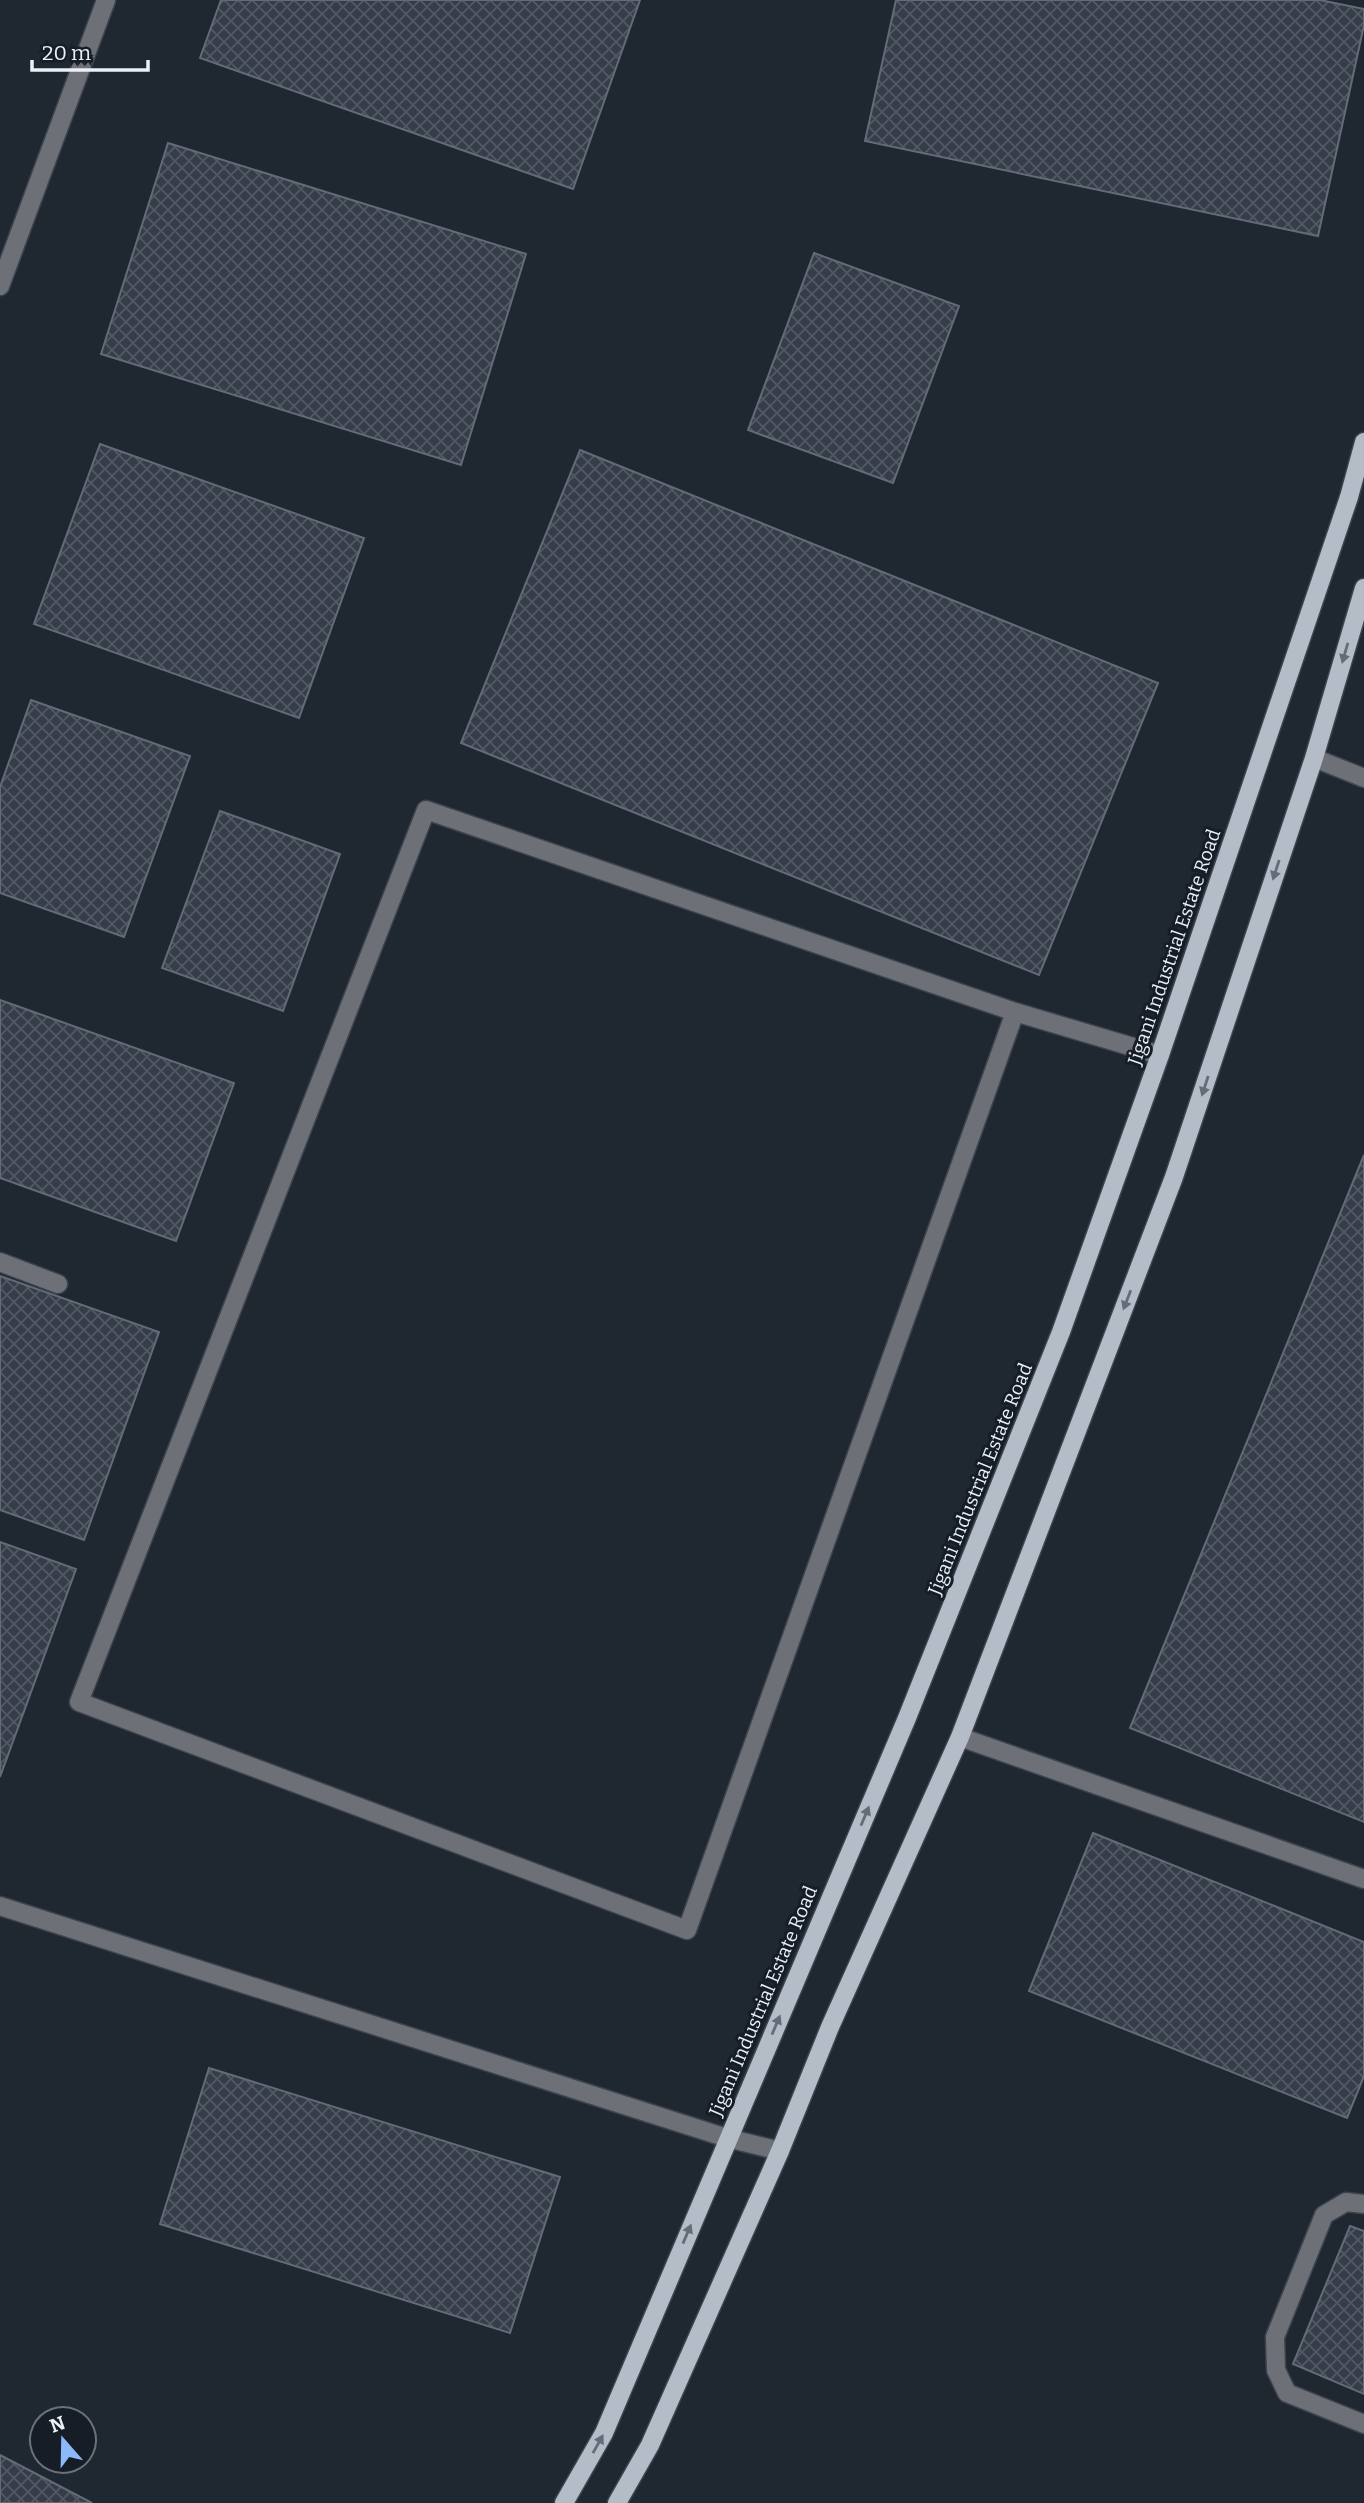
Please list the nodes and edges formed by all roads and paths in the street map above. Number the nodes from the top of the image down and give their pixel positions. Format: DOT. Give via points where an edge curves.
graph roads {
  1 [pos="106,0"];
  2 [pos="0,286"];
  3 [pos="1364,442"];
  4 [pos="1364,588"];
  5 [pos="1314,758"];
  6 [pos="1364,778"];
  7 [pos="1015,1012"];
  8 [pos="1160,1055"];
  9 [pos="0,1262"];
  10 [pos="58,1284"];
  11 [pos="960,1737"];
  12 [pos="1364,1879"];
  13 [pos="0,1906"];
  14 [pos="727,2138"];
  15 [pos="780,2151"];
  16 [pos="1364,2204"];
  17 [pos="1364,2424"];
  18 [pos="564,2503"];
  19 [pos="617,2503"];
  1 -- 2 [label="street"];
  3 -- 8 [label="main road, Jigani Industrial Estate Road"];
  4 -- 5 [label="main road, one-way"];
  5 -- 6 [label="street"];
  5 -- 11 [label="main road, one-way" via="1174,1177"];
  7 -- 7 [label="street" via="687,1930 79,1702 426,810"];
  7 -- 8 [label="street"];
  14 -- 8 [label="main road, Jigani Industrial Estate Road, one-way" via="922,1680 1061,1332"];
  9 -- 10 [label="street"];
  11 -- 12 [label="street"];
  11 -- 15 [label="main road" via="830,2027"];
  13 -- 14 [label="street"];
  14 -- 15 [label="street"];
  18 -- 14 [label="main road, Jigani Industrial Estate Road, one-way" via="604,2433"];
  15 -- 19 [label="main road" via="650,2445"];
  16 -- 17 [label="street" via="1346,2202 1324,2214 1275,2337 1276,2370 1287,2392"];
}
